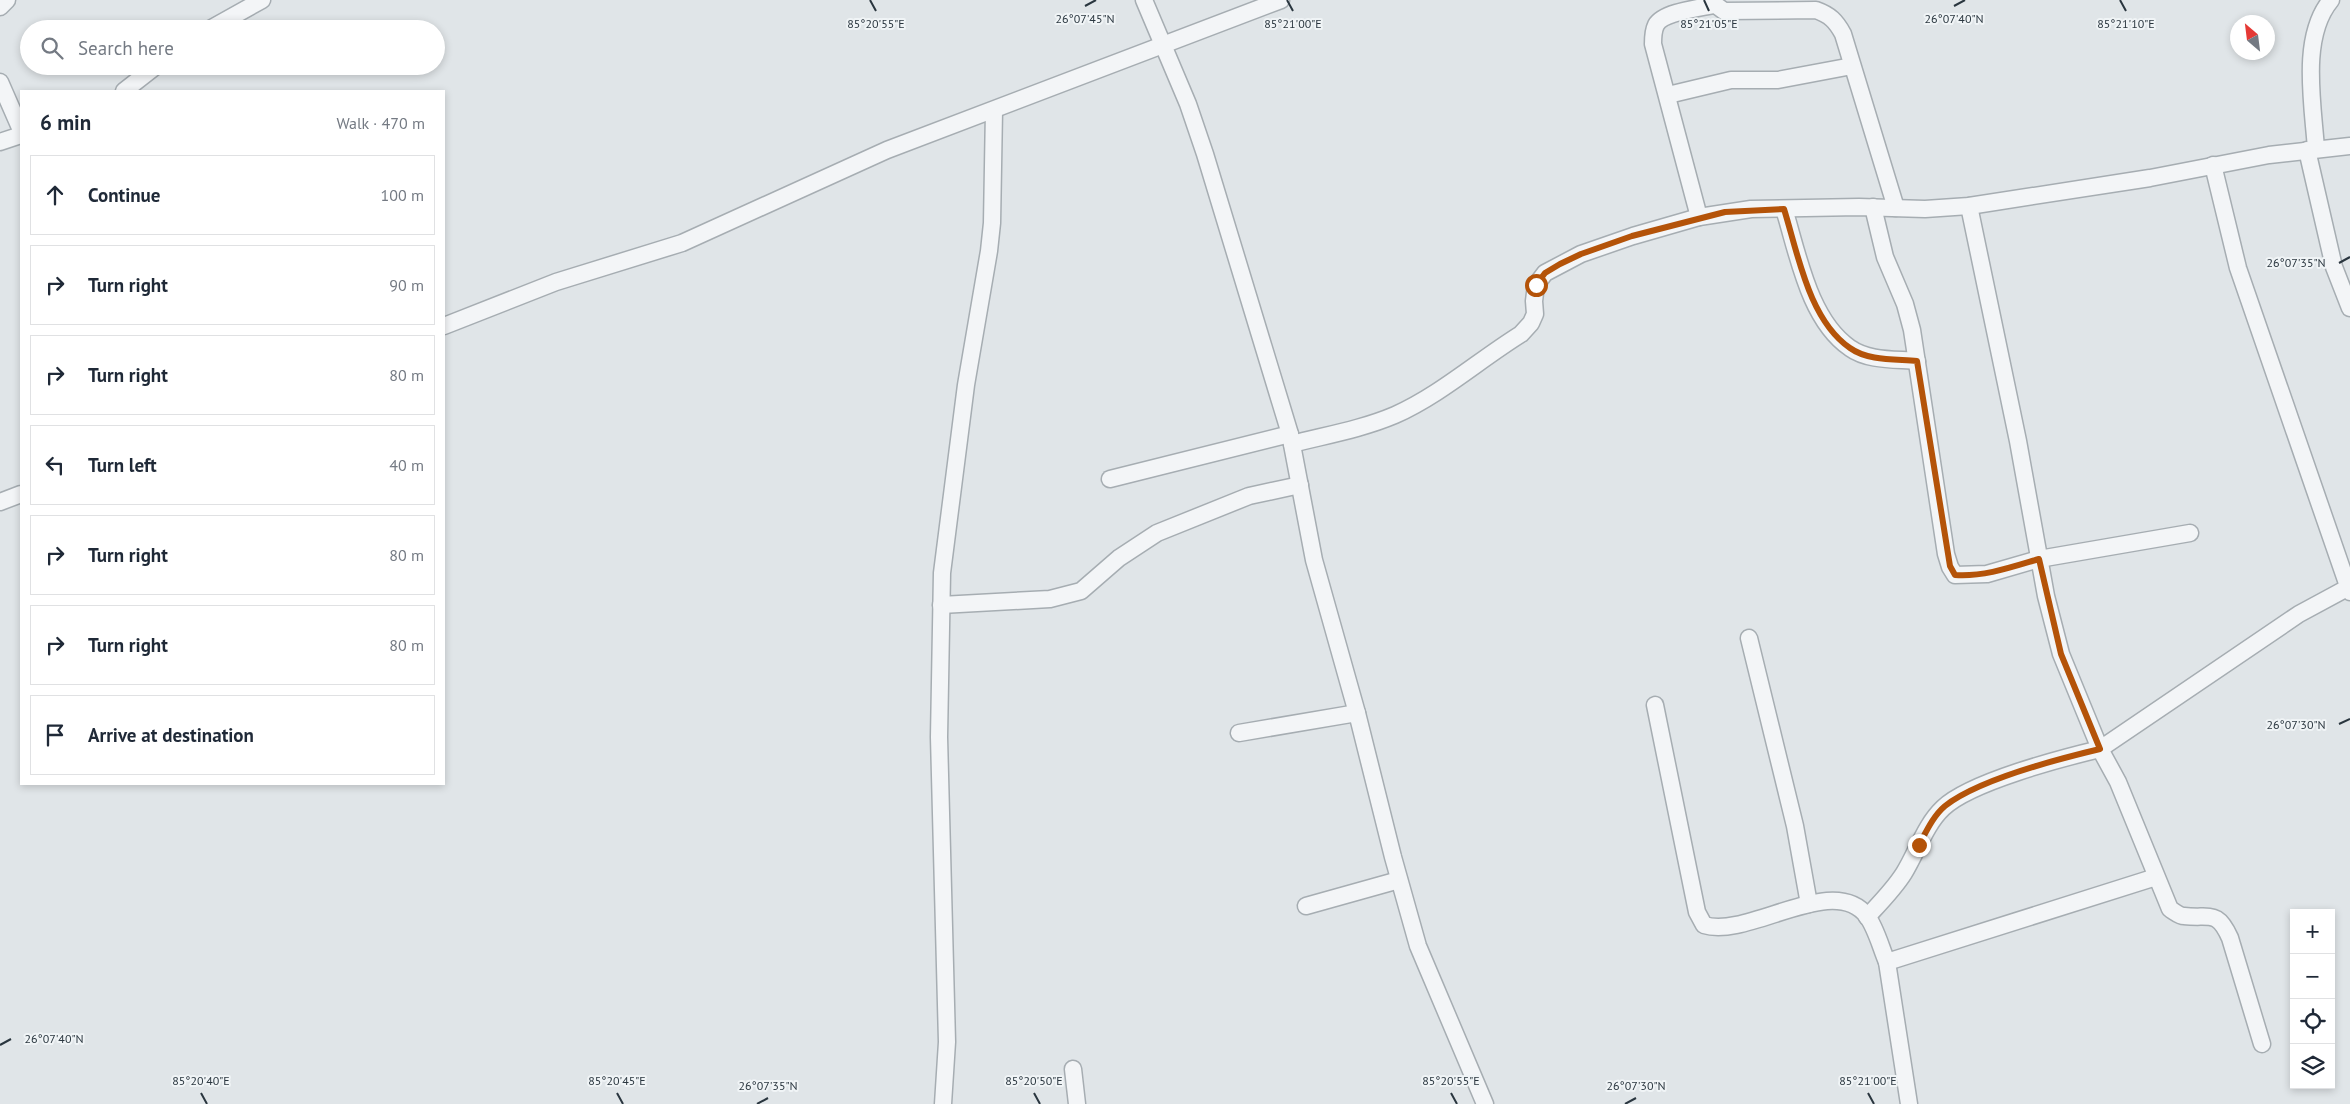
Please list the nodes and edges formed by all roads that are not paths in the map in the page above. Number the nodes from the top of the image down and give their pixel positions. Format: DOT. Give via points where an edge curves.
graph roads {
  1 [pos="7,0"];
  2 [pos="262,0"];
  3 [pos="1144,0"];
  4 [pos="1281,0"];
  5 [pos="2331,0"];
  6 [pos="1711,2"];
  7 [pos="1261,4"];
  8 [pos="0,7"];
  9 [pos="226,20"];
  10 [pos="1164,44"];
  11 [pos="1852,66"];
  12 [pos="144,75"];
  13 [pos="0,82"];
  14 [pos="125,90"];
  15 [pos="1668,95"];
  16 [pos="994,110"];
  17 [pos="20,128"];
  18 [pos="20,135"];
  19 [pos="0,142"];
  20 [pos="2350,146"];
  21 [pos="2311,150"];
  22 [pos="2213,165"];
  23 [pos="1969,206"];
  24 [pos="1873,208"];
  25 [pos="1896,208"];
  26 [pos="1784,209"];
  27 [pos="1699,217"];
  28 [pos="2350,308"];
  29 [pos="445,326"];
  30 [pos="1917,361"];
  31 [pos="1291,439"];
  32 [pos="1110,479"];
  33 [pos="1300,484"];
  34 [pos="20,494"];
  35 [pos="0,502"];
  36 [pos="2190,533"];
  37 [pos="2039,559"];
  38 [pos="2350,590"];
  39 [pos="941,605"];
  40 [pos="1749,638"];
  41 [pos="1655,705"];
  42 [pos="1357,713"];
  43 [pos="1239,733"];
  44 [pos="2100,749"];
  45 [pos="2156,877"];
  46 [pos="1399,880"];
  47 [pos="1810,904"];
  48 [pos="1306,906"];
  49 [pos="1867,917"];
  50 [pos="1887,962"];
  51 [pos="2262,1044"];
  52 [pos="1073,1069"];
  53 [pos="943,1104"];
  54 [pos="1077,1104"];
  55 [pos="1485,1104"];
  56 [pos="1909,1104"];
  1 -- 8 [label="street"];
  2 -- 9 [label="street"];
  3 -- 10 [label="street"];
  4 -- 7 [label="street"];
  5 -- 21 [label="street" via="2323,9 2312,46"];
  6 -- 11 [label="street" via="1724,10 1816,10 1829,15 1843,34"];
  6 -- 15 [label="street" via="1663,18 1656,25 1653,44"];
  7 -- 10 [label="street"];
  10 -- 16 [label="street"];
  10 -- 31 [label="street" via="1205,154"];
  11 -- 15 [label="street" via="1778,80 1731,80"];
  11 -- 25 [label="street"];
  12 -- 14 [label="street"];
  13 -- 17 [label="street"];
  15 -- 27 [label="street"];
  16 -- 29 [label="street" via="888,150 682,243 556,282"];
  16 -- 39 [label="street" via="992,224 964,401 942,573"];
  18 -- 19 [label="street"];
  20 -- 21 [label="street"];
  21 -- 22 [label="street"];
  21 -- 28 [label="street" via="2334,267"];
  22 -- 23 [label="street"];
  22 -- 38 [label="street" via="2238,268"];
  23 -- 25 [label="street"];
  23 -- 37 [label="street"];
  24 -- 25 [label="street"];
  24 -- 26 [label="street"];
  24 -- 30 [label="street" via="1885,257 1905,304"];
  26 -- 27 [label="street" via="1751,209"];
  26 -- 30 [label="street" via="1809,290 1828,326 1850,349 1866,355"];
  27 -- 31 [label="street" via="1581,254 1545,273 1536,285 1535,314 1521,334 1420,402 1351,430"];
  30 -- 37 [label="street" via="1950,566 1955,575 1987,574"];
  31 -- 32 [label="street"];
  31 -- 33 [label="street"];
  33 -- 39 [label="street" via="1249,496 1156,533 1118,558 1081,591 1050,599"];
  33 -- 42 [label="street" via="1314,560"];
  34 -- 35 [label="street"];
  36 -- 37 [label="street"];
  37 -- 44 [label="street" via="2061,654"];
  38 -- 44 [label="street" via="2299,614"];
  39 -- 53 [label="street" via="939,737 947,1042"];
  40 -- 47 [label="street" via="1795,826"];
  41 -- 47 [label="street" via="1697,912 1704,925 1716,929 1730,927"];
  42 -- 43 [label="street"];
  42 -- 46 [label="street"];
  44 -- 45 [label="street" via="2118,782"];
  44 -- 49 [label="street" via="1991,782 1944,807 1929,825 1896,884"];
  45 -- 50 [label="street"];
  45 -- 51 [label="street" via="2170,908 2182,917 2208,915 2224,924"];
  46 -- 48 [label="street"];
  46 -- 55 [label="street" via="1418,946"];
  47 -- 49 [label="street" via="1854,904"];
  49 -- 50 [label="street"];
  50 -- 56 [label="street"];
  52 -- 54 [label="street"];
}
